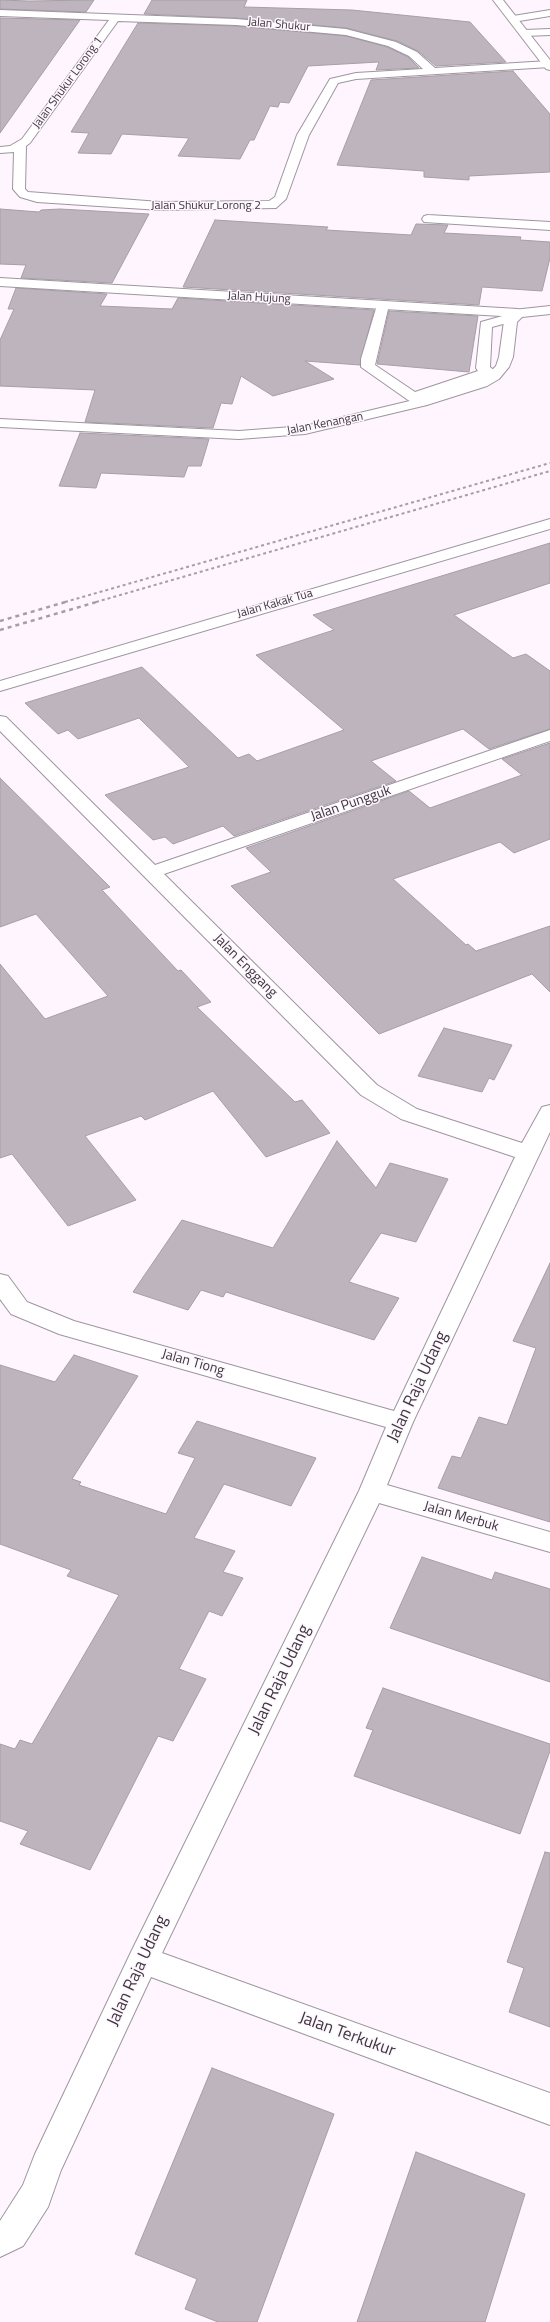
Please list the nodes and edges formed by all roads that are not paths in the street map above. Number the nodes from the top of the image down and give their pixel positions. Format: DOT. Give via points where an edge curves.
graph roads {
  1 [pos="498,0"];
  2 [pos="0,13"];
  3 [pos="550,13"];
  4 [pos="115,19"];
  5 [pos="513,19"];
  6 [pos="550,32"];
  7 [pos="524,33"];
  8 [pos="549,65"];
  9 [pos="431,70"];
  10 [pos="20,146"];
  11 [pos="0,150"];
  12 [pos="428,219"];
  13 [pos="550,226"];
  14 [pos="0,282"];
  15 [pos="383,305"];
  16 [pos="550,310"];
  17 [pos="515,315"];
  18 [pos="491,374"];
  19 [pos="417,399"];
  20 [pos="0,423"];
  21 [pos="550,524"];
  22 [pos="0,686"];
  23 [pos="0,721"];
  24 [pos="550,735"];
  25 [pos="152,872"];
  26 [pos="550,1112"];
  27 [pos="528,1153"];
  28 [pos="0,1282"];
  29 [pos="401,1422"];
  30 [pos="372,1491"];
  31 [pos="550,1542"];
  32 [pos="143,1960"];
  33 [pos="550,2109"];
  34 [pos="0,2240"];
  1 -- 5 [label="street"];
  2 -- 4 [label="street, Jalan Shukur"];
  3 -- 5 [label="street"];
  4 -- 9 [label="street, Jalan Shukur" via="236,22 346,32 392,44 413,54"];
  4 -- 10 [label="street, Jalan Shukur Lorong 1"];
  5 -- 7 [label="street"];
  6 -- 7 [label="street"];
  7 -- 8 [label="street"];
  8 -- 9 [label="street"];
  9 -- 10 [label="street, Jalan Shukur Lorong 2" via="356,76 334,81 303,135 280,199 272,205 160,206 24,195 19,189"];
  10 -- 11 [label="street"];
  12 -- 13 [label="street"];
  14 -- 15 [label="street, Jalan Hujung"];
  15 -- 17 [label="street, Jalan Hujung"];
  15 -- 19 [label="street" via="368,367"];
  16 -- 17 [label="street"];
  17 -- 18 [label="street, Jalan Kenangan" via="502,367"];
  17 -- 18 [label="street" via="486,325 484,368"];
  18 -- 19 [label="street, Jalan Kenangan" via="482,383"];
  19 -- 20 [label="street, Jalan Kenangan" via="305,430 265,434"];
  21 -- 22 [label="street, Jalan Kakak Tua"];
  23 -- 25 [label="street, Jalan Enggang"];
  24 -- 25 [label="street, Jalan Pungguk"];
  25 -- 27 [label="street, Jalan Enggang" via="369,1090 408,1114"];
  26 -- 27 [label="street, Jalan Raja Udang"];
  27 -- 29 [label="street, Jalan Raja Udang"];
  28 -- 29 [label="street, Jalan Tiong" via="19,1308 67,1328"];
  29 -- 30 [label="street, Jalan Raja Udang"];
  30 -- 31 [label="street, Jalan Merbuk"];
  30 -- 32 [label="street, Jalan Raja Udang"];
  32 -- 33 [label="street, Jalan Terkukur"];
  32 -- 34 [label="street, Jalan Raja Udang" via="47,2165 36,2194 11,2234"];
}
